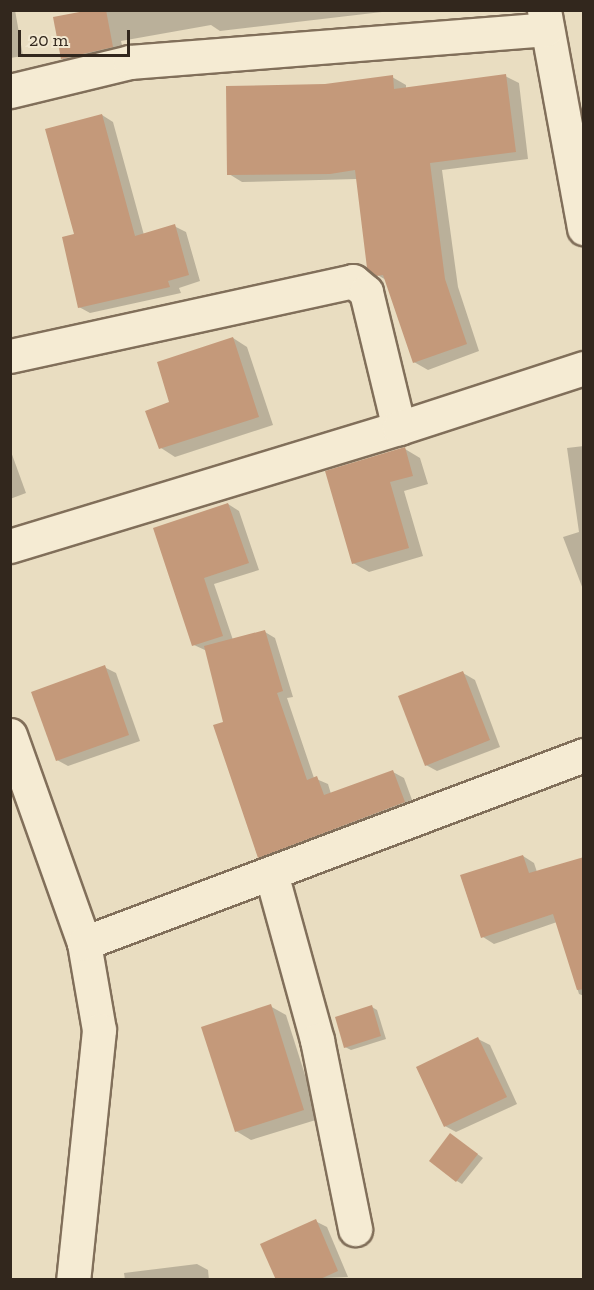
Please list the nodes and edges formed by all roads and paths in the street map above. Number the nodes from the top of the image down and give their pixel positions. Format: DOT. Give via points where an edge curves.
graph roads {
  1 [pos="546,20"];
  2 [pos="10,91"];
  3 [pos="584,228"];
  4 [pos="10,356"];
  5 [pos="584,368"];
  6 [pos="399,428"];
  7 [pos="10,546"];
  8 [pos="10,735"];
  9 [pos="584,755"];
  10 [pos="272,873"];
  11 [pos="84,943"];
  12 [pos="355,1229"];
  13 [pos="73,1280"];
  1 -- 2 [label="street" via="130,62"];
  1 -- 3 [label="street"];
  4 -- 6 [label="street" via="353,281 366,292"];
  5 -- 6 [label="street"];
  6 -- 7 [label="street"];
  8 -- 11 [label="street"];
  9 -- 10 [label="street"];
  10 -- 11 [label="street"];
  10 -- 12 [label="street" via="317,1040"];
  11 -- 13 [label="street" via="99,1030"];
}
